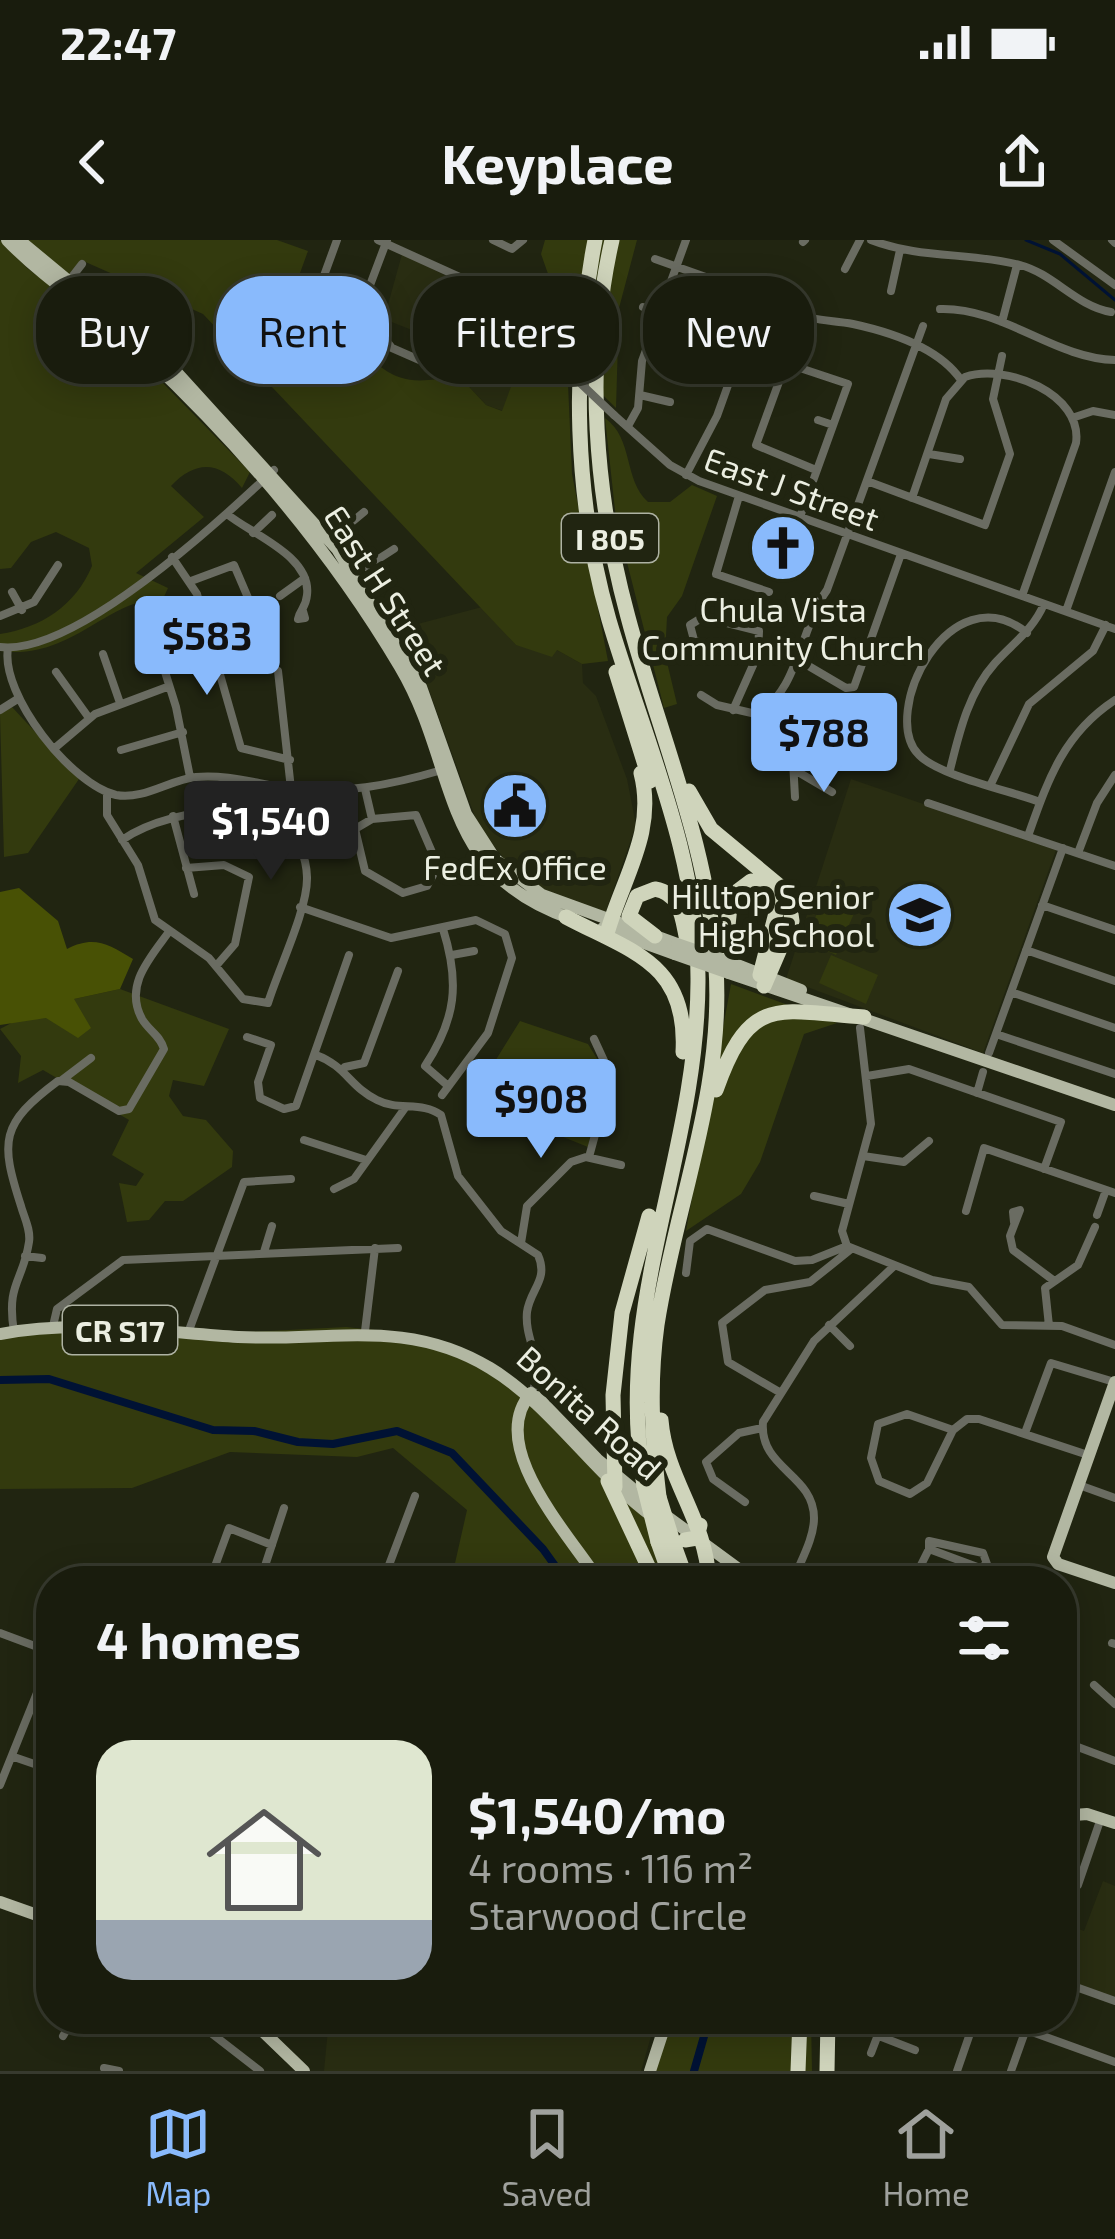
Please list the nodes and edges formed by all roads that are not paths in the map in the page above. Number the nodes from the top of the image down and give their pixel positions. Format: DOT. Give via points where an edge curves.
graph roads {
  1 [pos="7,240"];
  2 [pos="19,240"];
  3 [pos="337,240"];
  4 [pos="493,240"];
  5 [pos="523,240"];
  6 [pos="594,240"];
  7 [pos="612,240"];
  8 [pos="622,240"];
  9 [pos="686,240"];
  10 [pos="860,240"];
  11 [pos="871,240"];
  12 [pos="1053,240"];
  13 [pos="384,241"];
  14 [pos="900,250"];
  15 [pos="655,260"];
  16 [pos="82,264"];
  17 [pos="1017,264"];
  18 [pos="676,266"];
  19 [pos="845,269"];
  20 [pos="52,276"];
  21 [pos="55,276"];
  22 [pos="73,276"];
  23 [pos="324,276"];
  24 [pos="607,276"];
  25 [pos="611,276"];
  26 [pos="673,276"];
  27 [pos="704,276"];
  28 [pos="1115,285"];
  29 [pos="891,291"];
  30 [pos="940,309"];
  31 [pos="1111,313"];
  32 [pos="814,318"];
  33 [pos="1002,322"];
  34 [pos="923,326"];
  35 [pos="916,346"];
  36 [pos="1002,356"];
  37 [pos="413,357"];
  38 [pos="643,358"];
  39 [pos="1115,360"];
  40 [pos="814,370"];
  41 [pos="997,375"];
  42 [pos="961,380"];
  43 [pos="187,384"];
  44 [pos="597,384"];
  45 [pos="728,384"];
  46 [pos="778,384"];
  47 [pos="640,395"];
  48 [pos="670,402"];
  49 [pos="1115,415"];
  50 [pos="1075,417"];
  51 [pos="818,420"];
  52 [pos="833,425"];
  53 [pos="628,426"];
  54 [pos="929,454"];
  55 [pos="960,459"];
  56 [pos="816,470"];
  57 [pos="1115,472"];
  58 [pos="269,475"];
  59 [pos="686,475"];
  60 [pos="867,482"];
  61 [pos="739,496"];
  62 [pos="912,498"];
  63 [pos="229,512"];
  64 [pos="364,512"];
  65 [pos="272,515"];
  66 [pos="800,517"];
  67 [pos="341,531"];
  68 [pos="253,532"];
  69 [pos="847,535"];
  70 [pos="394,549"];
  71 [pos="901,554"];
  72 [pos="172,557"];
  73 [pos="58,565"];
  74 [pos="366,567"];
  75 [pos="304,578"];
  76 [pos="191,581"];
  77 [pos="12,592"];
  78 [pos="769,592"];
  79 [pos="280,596"];
  80 [pos="1022,596"];
  81 [pos="1044,604"];
  82 [pos="22,610"];
  83 [pos="303,611"];
  84 [pos="1066,611"];
  85 [pos="0,616"];
  86 [pos="608,616"];
  87 [pos="150,624"];
  88 [pos="1111,627"];
  89 [pos="1027,633"];
  90 [pos="267,642"];
  91 [pos="4,647"];
  92 [pos="103,654"];
  93 [pos="758,654"];
  94 [pos="795,658"];
  95 [pos="278,671"];
  96 [pos="56,672"];
  97 [pos="167,686"];
  98 [pos="701,695"];
  99 [pos="774,698"];
  100 [pos="16,700"];
  101 [pos="1115,700"];
  102 [pos="120,703"];
  103 [pos="0,710"];
  104 [pos="733,710"];
  105 [pos="89,718"];
  106 [pos="661,727"];
  107 [pos="182,732"];
  108 [pos="634,735"];
  109 [pos="56,747"];
  110 [pos="122,750"];
  111 [pos="290,760"];
  112 [pos="444,769"];
  113 [pos="950,770"];
  114 [pos="793,773"];
  115 [pos="1115,775"];
  116 [pos="190,777"];
  117 [pos="235,779"];
  118 [pos="991,784"];
  119 [pos="291,789"];
  120 [pos="365,789"];
  121 [pos="107,792"];
  122 [pos="786,792"];
  123 [pos="832,792"];
  124 [pos="1040,802"];
  125 [pos="343,803"];
  126 [pos="928,803"];
  127 [pos="231,810"];
  128 [pos="173,816"];
  129 [pos="372,819"];
  130 [pos="355,827"];
  131 [pos="1028,836"];
  132 [pos="122,840"];
  133 [pos="1063,848"];
  134 [pos="1078,853"];
  135 [pos="1115,866"];
  136 [pos="186,868"];
  137 [pos="194,894"];
  138 [pos="1042,905"];
  139 [pos="300,907"];
  140 [pos="566,916"];
  141 [pos="609,926"];
  142 [pos="443,929"];
  143 [pos="1115,930"];
  144 [pos="168,933"];
  145 [pos="655,936"];
  146 [pos="680,947"];
  147 [pos="1025,950"];
  148 [pos="474,951"];
  149 [pos="349,956"];
  150 [pos="451,956"];
  151 [pos="216,966"];
  152 [pos="398,971"];
  153 [pos="765,980"];
  154 [pos="1115,981"];
  155 [pos="1011,992"];
  156 [pos="717,1013"];
  157 [pos="862,1023"];
  158 [pos="1115,1028"];
  159 [pos="996,1034"];
  160 [pos="247,1037"];
  161 [pos="594,1039"];
  162 [pos="989,1053"];
  163 [pos="316,1055"];
  164 [pos="91,1058"];
  165 [pos="344,1067"];
  166 [pos="983,1072"];
  167 [pos="1115,1074"];
  168 [pos="867,1076"];
  169 [pos="681,1079"];
  170 [pos="61,1081"];
  171 [pos="447,1084"];
  172 [pos="976,1093"];
  173 [pos="442,1095"];
  174 [pos="1115,1105"];
  175 [pos="406,1107"];
  176 [pos="304,1140"];
  177 [pos="929,1141"];
  178 [pos="694,1156"];
  179 [pos="862,1156"];
  180 [pos="589,1157"];
  181 [pos="366,1160"];
  182 [pos="621,1166"];
  183 [pos="1044,1169"];
  184 [pos="291,1179"];
  185 [pos="334,1189"];
  186 [pos="1110,1192"];
  187 [pos="814,1196"];
  188 [pos="849,1204"];
  189 [pos="966,1211"];
  190 [pos="1097,1215"];
  191 [pos="650,1216"];
  192 [pos="1014,1222"];
  193 [pos="272,1226"];
  194 [pos="1095,1227"];
  195 [pos="521,1243"];
  196 [pos="375,1248"];
  197 [pos="398,1248"];
  198 [pos="848,1248"];
  199 [pos="264,1252"];
  200 [pos="217,1254"];
  201 [pos="24,1256"];
  202 [pos="42,1258"];
  203 [pos="895,1267"];
  204 [pos="686,1273"];
  205 [pos="1053,1280"];
  206 [pos="658,1322"];
  207 [pos="829,1325"];
  208 [pos="53,1326"];
  209 [pos="1048,1326"];
  210 [pos="365,1328"];
  211 [pos="7,1333"];
  212 [pos="187,1334"];
  213 [pos="1115,1345"];
  214 [pos="850,1346"];
  215 [pos="1115,1382"];
  216 [pos="781,1393"];
  217 [pos="530,1397"];
  218 [pos="634,1412"];
  219 [pos="762,1428"];
  220 [pos="952,1430"];
  221 [pos="1025,1433"];
  222 [pos="1088,1455"];
  223 [pos="1079,1485"];
  224 [pos="621,1488"];
  225 [pos="415,1496"];
  226 [pos="1115,1498"];
  227 [pos="745,1502"];
  228 [pos="284,1508"];
  229 [pos="690,1542"];
  230 [pos="272,1545"];
  231 [pos="976,1565"];
  232 [pos="211,1566"];
  233 [pos="265,1566"];
  234 [pos="389,1566"];
  235 [pos="593,1566"];
  236 [pos="650,1566"];
  237 [pos="680,1566"];
  238 [pos="688,1566"];
  239 [pos="704,1566"];
  240 [pos="721,1566"];
  241 [pos="730,1566"];
  242 [pos="798,1566"];
  243 [pos="920,1566"];
  244 [pos="1071,1566"];
  245 [pos="1077,1568"];
  246 [pos="1115,1583"];
  247 [pos="0,1633"];
  248 [pos="36,1649"];
  249 [pos="1094,1685"];
  250 [pos="1115,1703"];
  251 [pos="36,1707"];
  252 [pos="1077,1747"];
  253 [pos="14,1757"];
  254 [pos="1115,1761"];
  255 [pos="36,1765"];
  256 [pos="0,1785"];
  257 [pos="1077,1816"];
  258 [pos="1108,1820"];
  259 [pos="1077,1886"];
  260 [pos="0,1902"];
  261 [pos="36,1915"];
  262 [pos="1077,1987"];
  263 [pos="1115,2001"];
  264 [pos="217,2034"];
  265 [pos="264,2034"];
  266 [pos="662,2034"];
  267 [pos="802,2034"];
  268 [pos="805,2034"];
  269 [pos="827,2034"];
  270 [pos="970,2034"];
  271 [pos="1025,2034"];
  272 [pos="1037,2034"];
  273 [pos="879,2036"];
  274 [pos="915,2050"];
  275 [pos="871,2053"];
  276 [pos="1115,2062"];
  277 [pos="104,2068"];
  278 [pos="296,2069"];
  279 [pos="119,2071"];
  280 [pos="260,2071"];
  281 [pos="650,2071"];
  282 [pos="798,2071"];
  283 [pos="807,2071"];
  284 [pos="827,2071"];
  285 [pos="957,2071"];
  286 [pos="1012,2071"];
  1 -- 20 [label="main road, East H Street"];
  2 -- 21 [label="main road, East H Street"];
  3 -- 23 [label="street"];
  4 -- 5 [label="street" via="512,249"];
  6 -- 86 [label="highway, I 805" via="584,298 582,429"];
  7 -- 24 [label="highway, I 805"];
  8 -- 25 [label="highway"];
  9 -- 18 [label="street"];
  10 -- 19 [label="street"];
  11 -- 14 [label="street"];
  12 -- 28 [label="street"];
  13 -- 37 [label="street" via="361,309 392,348"];
  13 -- 53 [label="street, East J Street, bridge" via="475,284"];
  14 -- 17 [label="street"];
  14 -- 29 [label="street"];
  15 -- 18 [label="street"];
  16 -- 22 [label="street"];
  17 -- 31 [label="street"];
  17 -- 33 [label="street"];
  18 -- 26 [label="street"];
  18 -- 27 [label="street"];
  30 -- 33 [label="street"];
  32 -- 35 [label="street"];
  33 -- 39 [label="street"];
  34 -- 35 [label="street"];
  35 -- 42 [label="street" via="943,357"];
  35 -- 60 [label="street"];
  36 -- 41 [label="street"];
  38 -- 47 [label="street"];
  40 -- 52 [label="street" via="848,384"];
  41 -- 42 [label="street"];
  41 -- 50 [label="street" via="1061,398"];
  41 -- 62 [label="street" via="993,402 1010,454 987,521"];
  42 -- 54 [label="street" via="946,399"];
  43 -- 58 [label="main road, East H Street"];
  44 -- 106 [label="highway, I 805" via="603,496"];
  45 -- 59 [label="street"];
  46 -- 56 [label="street" via="756,446"];
  47 -- 48 [label="street"];
  47 -- 53 [label="street"];
  49 -- 50 [label="street"];
  50 -- 80 [label="street" via="1076,443"];
  51 -- 52 [label="street"];
  52 -- 56 [label="street"];
  53 -- 59 [label="street, East J Street"];
  54 -- 55 [label="street"];
  54 -- 62 [label="street"];
  56 -- 66 [label="street"];
  57 -- 84 [label="street"];
  58 -- 63 [label="street"];
  58 -- 112 [label="main road, East H Street" via="402,670"];
  59 -- 61 [label="street, East J Street"];
  60 -- 62 [label="street"];
  60 -- 69 [label="street"];
  61 -- 66 [label="street, East J Street"];
  61 -- 78 [label="street" via="716,574"];
  63 -- 68 [label="street"];
  63 -- 72 [label="street"];
  64 -- 67 [label="street"];
  65 -- 68 [label="street"];
  66 -- 69 [label="street, East J Street"];
  68 -- 75 [label="street" via="282,550"];
  69 -- 71 [label="street, East J Street"];
  69 -- 94 [label="street"];
  70 -- 74 [label="street"];
  71 -- 80 [label="street, East J Street"];
  71 -- 94 [label="street" via="854,687"];
  72 -- 76 [label="street"];
  72 -- 91 [label="street" via="73,630 43,644"];
  73 -- 82 [label="street"];
  75 -- 79 [label="street"];
  75 -- 83 [label="street"];
  76 -- 90 [label="street" via="233,565"];
  76 -- 111 [label="street" via="241,748"];
  77 -- 82 [label="street"];
  80 -- 81 [label="street, East J Street"];
  81 -- 84 [label="street, East J Street"];
  81 -- 89 [label="street"];
  82 -- 85 [label="street"];
  84 -- 88 [label="street, East J Street"];
  86 -- 108 [label="highway"];
  86 -- 218 [label="highway, I 805" via="684,857 698,982 683,1114 642,1300"];
  87 -- 97 [label="street"];
  88 -- 118 [label="street" via="1029,704"];
  89 -- 113 [label="street" via="982,681"];
  89 -- 113 [label="street" via="973,618 945,633 927,659 909,734 922,758"];
  91 -- 100 [label="street"];
  92 -- 102 [label="street"];
  93 -- 93 [label="street" via="706,646 691,637 691,623 703,617 755,628"];
  93 -- 104 [label="street"];
  94 -- 99 [label="street"];
  95 -- 111 [label="street"];
  96 -- 105 [label="street"];
  97 -- 102 [label="street"];
  97 -- 107 [label="street"];
  98 -- 104 [label="street"];
  99 -- 104 [label="street" via="756,714"];
  99 -- 114 [label="street" via="797,718"];
  100 -- 103 [label="street"];
  100 -- 109 [label="street"];
  101 -- 124 [label="street" via="1071,737"];
  102 -- 105 [label="street"];
  105 -- 109 [label="street"];
  106 -- 153 [label="highway" via="711,829 788,893 791,921"];
  106 -- 156 [label="highway, I 805" via="708,893"];
  107 -- 110 [label="street"];
  107 -- 116 [label="street"];
  108 -- 141 [label="highway" via="647,806"];
  108 -- 146 [label="highway" via="670,844"];
  109 -- 121 [label="street"];
  111 -- 119 [label="street"];
  112 -- 120 [label="street"];
  112 -- 140 [label="main road, East H Street" via="475,852 518,892"];
  112 -- 141 [label="main road, East H Street" via="505,869"];
  113 -- 118 [label="street"];
  114 -- 122 [label="street" via="802,791"];
  114 -- 123 [label="street"];
  115 -- 134 [label="street"];
  116 -- 117 [label="street"];
  116 -- 121 [label="street" via="137,795"];
  117 -- 119 [label="street"];
  117 -- 127 [label="street"];
  118 -- 124 [label="street"];
  119 -- 120 [label="street"];
  120 -- 129 [label="street"];
  121 -- 132 [label="street" via="107,815"];
  124 -- 131 [label="street"];
  125 -- 130 [label="street"];
  126 -- 131 [label="street"];
  127 -- 128 [label="street"];
  127 -- 139 [label="street" via="295,843 307,877"];
  128 -- 132 [label="street"];
  128 -- 136 [label="street"];
  129 -- 130 [label="street"];
  129 -- 130 [label="street" via="409,814 423,822 438,859 424,888 404,893 369,876"];
  131 -- 133 [label="street"];
  132 -- 144 [label="street"];
  133 -- 134 [label="street"];
  133 -- 138 [label="street"];
  134 -- 135 [label="street"];
  136 -- 137 [label="street"];
  136 -- 151 [label="street" via="224,865 249,877 235,944"];
  138 -- 143 [label="street"];
  138 -- 147 [label="street"];
  139 -- 142 [label="street" via="388,938"];
  139 -- 151 [label="street" via="268,1003 243,999"];
  140 -- 141 [label="main road, East H Street"];
  140 -- 169 [label="highway" via="642,956 673,987 684,1025"];
  141 -- 145 [label="main road, East H Street"];
  141 -- 146 [label="main road, East H Street"];
  142 -- 150 [label="street"];
  142 -- 171 [label="street" via="488,922 505,934 512,954 488,1034"];
  144 -- 151 [label="street"];
  144 -- 170 [label="street" via="141,971 135,996 143,1022 164,1045 129,1108 119,1111"];
  145 -- 146 [label="main road, East H Street"];
  145 -- 146 [label="highway" via="629,916 637,896 655,889 671,894 682,911"];
  146 -- 153 [label="main road, East H Street, bridge"];
  146 -- 169 [label="highway" via="691,1000"];
  147 -- 154 [label="street"];
  147 -- 155 [label="street"];
  148 -- 150 [label="street"];
  149 -- 163 [label="street"];
  150 -- 171 [label="street" via="451,1020 425,1066"];
  152 -- 165 [label="street" via="364,1063"];
  153 -- 156 [label="highway" via="778,905 751,881 729,902"];
  153 -- 157 [label="main road, East H Street"];
  155 -- 158 [label="street"];
  155 -- 159 [label="street"];
  156 -- 178 [label="highway, I 805"];
  157 -- 168 [label="street"];
  157 -- 174 [label="main road, East H Street"];
  157 -- 178 [label="highway" via="800,1008 756,1022 730,1051"];
  159 -- 162 [label="street"];
  159 -- 167 [label="street"];
  160 -- 163 [label="street" via="271,1045 258,1093 284,1109 298,1104"];
  161 -- 180 [label="street" via="611,1076"];
  163 -- 165 [label="street"];
  164 -- 170 [label="street"];
  165 -- 175 [label="street" via="369,1095"];
  166 -- 172 [label="street"];
  168 -- 172 [label="street" via="909,1069"];
  168 -- 179 [label="street" via="871,1122"];
  169 -- 191 [label="highway"];
  170 -- 201 [label="street" via="21,1113 4,1145 29,1231"];
  171 -- 173 [label="street"];
  172 -- 183 [label="street" via="1061,1122"];
  175 -- 181 [label="street"];
  175 -- 195 [label="street" via="441,1115 458,1176 501,1231"];
  176 -- 181 [label="street"];
  177 -- 179 [label="street" via="904,1162"];
  178 -- 206 [label="highway, I 805"];
  179 -- 188 [label="street"];
  180 -- 182 [label="street"];
  180 -- 195 [label="street" via="571,1162 530,1202"];
  181 -- 185 [label="street" via="354,1180"];
  183 -- 186 [label="street"];
  183 -- 189 [label="street" via="984,1148"];
  184 -- 200 [label="street" via="244,1182"];
  186 -- 190 [label="street"];
  187 -- 188 [label="street"];
  188 -- 198 [label="street" via="842,1231"];
  191 -- 218 [label="highway" via="633,1326"];
  191 -- 224 [label="highway" via="622,1313 614,1394"];
  192 -- 205 [label="street" via="1012,1250"];
  193 -- 199 [label="street"];
  194 -- 205 [label="street" via="1078,1265"];
  195 -- 217 [label="street" via="543,1270 527,1308 538,1375"];
  196 -- 197 [label="street"];
  196 -- 199 [label="street"];
  196 -- 210 [label="street"];
  198 -- 203 [label="street"];
  198 -- 204 [label="street" via="794,1261 707,1229 690,1241"];
  198 -- 216 [label="street" via="810,1282 765,1289 722,1323 728,1362"];
  199 -- 200 [label="street"];
  200 -- 208 [label="street" via="114,1263 57,1309"];
  200 -- 212 [label="street"];
  201 -- 202 [label="street"];
  201 -- 211 [label="street"];
  203 -- 207 [label="street"];
  203 -- 209 [label="street" via="971,1288 1002,1325"];
  205 -- 209 [label="street" via="1043,1293"];
  206 -- 229 [label="highway" via="662,1435"];
  206 -- 229 [label="highway, I 805, bridge" via="651,1397 659,1497"];
  207 -- 214 [label="street"];
  207 -- 216 [label="street"];
  208 -- 211 [label="main road, Bonita Road / CR S17"];
  208 -- 212 [label="main road, Bonita Road / CR S17"];
  209 -- 213 [label="street"];
  210 -- 212 [label="main road, Bonita Road / CR S17"];
  210 -- 217 [label="main road, Bonita Road / CR S17" via="461,1346 491,1360"];
  215 -- 221 [label="street" via="1051,1364"];
  215 -- 222 [label="main road"];
  216 -- 219 [label="street"];
  217 -- 224 [label="main road, Bonita Road / CR S17"];
  217 -- 235 [label="main road" via="515,1428 518,1452"];
  218 -- 224 [label="highway, I 805"];
  219 -- 227 [label="street" via="739,1432 706,1462 713,1480"];
  219 -- 242 [label="street" via="771,1459 806,1490 814,1514"];
  220 -- 220 [label="street" via="922,1416 889,1416 872,1438 876,1477 904,1493 919,1491"];
  220 -- 221 [label="street" via="979,1419"];
  221 -- 222 [label="street"];
  222 -- 223 [label="main road"];
  223 -- 226 [label="street"];
  223 -- 244 [label="main road" via="1053,1559"];
  224 -- 229 [label="highway, I 805, bridge"];
  224 -- 229 [label="main road, Bonita Road / CR S17"];
  224 -- 236 [label="highway"];
  225 -- 234 [label="street"];
  228 -- 230 [label="street"];
  229 -- 237 [label="highway, I 805"];
  229 -- 238 [label="highway, I 805"];
  229 -- 239 [label="highway"];
  229 -- 240 [label="main road, Bonita Road / CR S17"];
  229 -- 241 [label="main road, Bonita Road / CR S17"];
  230 -- 232 [label="street" via="229,1528"];
  230 -- 233 [label="street"];
  231 -- 243 [label="street" via="929,1549"];
  245 -- 246 [label="main road"];
  247 -- 248 [label="street"];
  249 -- 250 [label="street"];
  251 -- 253 [label="street"];
  252 -- 254 [label="street"];
  253 -- 255 [label="street"];
  253 -- 256 [label="street"];
  257 -- 258 [label="main road"];
  258 -- 259 [label="street"];
  260 -- 261 [label="main road"];
  262 -- 263 [label="street"];
  264 -- 280 [label="street"];
  265 -- 278 [label="main road"];
  266 -- 281 [label="main road"];
  267 -- 282 [label="highway"];
  268 -- 283 [label="highway"];
  269 -- 284 [label="highway"];
  270 -- 285 [label="street"];
  271 -- 286 [label="street"];
  272 -- 276 [label="street"];
  273 -- 274 [label="street"];
  273 -- 275 [label="street"];
  277 -- 279 [label="street"];
}
